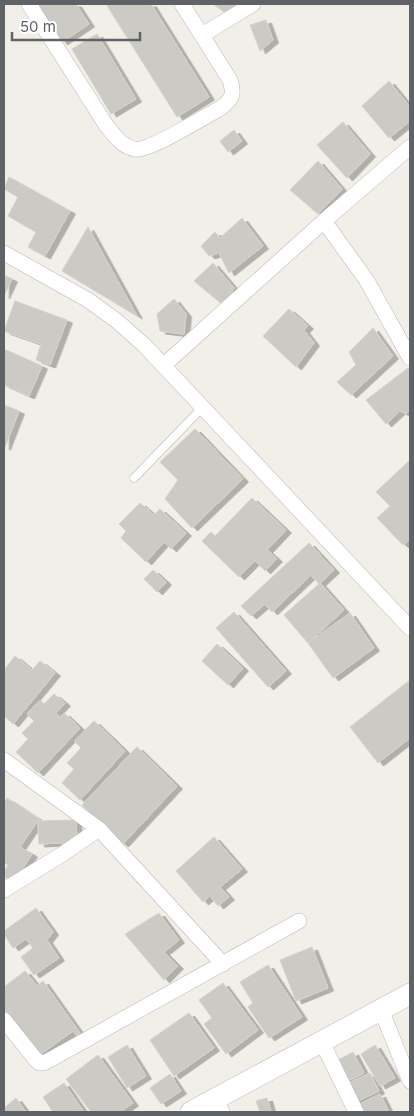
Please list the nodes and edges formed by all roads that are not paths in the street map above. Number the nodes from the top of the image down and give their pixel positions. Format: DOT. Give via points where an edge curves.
graph roads {
  1 [pos="29,4"];
  2 [pos="182,4"];
  3 [pos="253,4"];
  4 [pos="202,35"];
  5 [pos="410,147"];
  6 [pos="324,221"];
  7 [pos="4,253"];
  8 [pos="410,358"];
  9 [pos="164,365"];
  10 [pos="202,408"];
  11 [pos="134,478"];
  12 [pos="410,628"];
  13 [pos="4,760"];
  14 [pos="98,829"];
  15 [pos="4,890"];
  16 [pos="299,921"];
  17 [pos="223,964"];
  18 [pos="410,994"];
  19 [pos="380,1010"];
  20 [pos="4,1020"];
  21 [pos="322,1042"];
  22 [pos="410,1081"];
  23 [pos="219,1105"];
  24 [pos="190,1112"];
  25 [pos="356,1112"];
  1 -- 4 [label="street" via="117,140 137,150 219,109 232,96 230,80"];
  2 -- 4 [label="street"];
  3 -- 4 [label="street"];
  5 -- 6 [label="street"];
  6 -- 8 [label="street" via="367,281"];
  6 -- 9 [label="street"];
  7 -- 9 [label="street" via="88,300 117,321"];
  9 -- 10 [label="street"];
  10 -- 11 [label="lane"];
  10 -- 12 [label="street"];
  13 -- 14 [label="street"];
  14 -- 15 [label="street"];
  14 -- 17 [label="street"];
  16 -- 17 [label="street"];
  17 -- 20 [label="street" via="46,1062 36,1060"];
  18 -- 19 [label="main road"];
  19 -- 21 [label="main road"];
  19 -- 22 [label="street"];
  21 -- 23 [label="main road"];
  21 -- 25 [label="street"];
  23 -- 24 [label="main road"];
}
